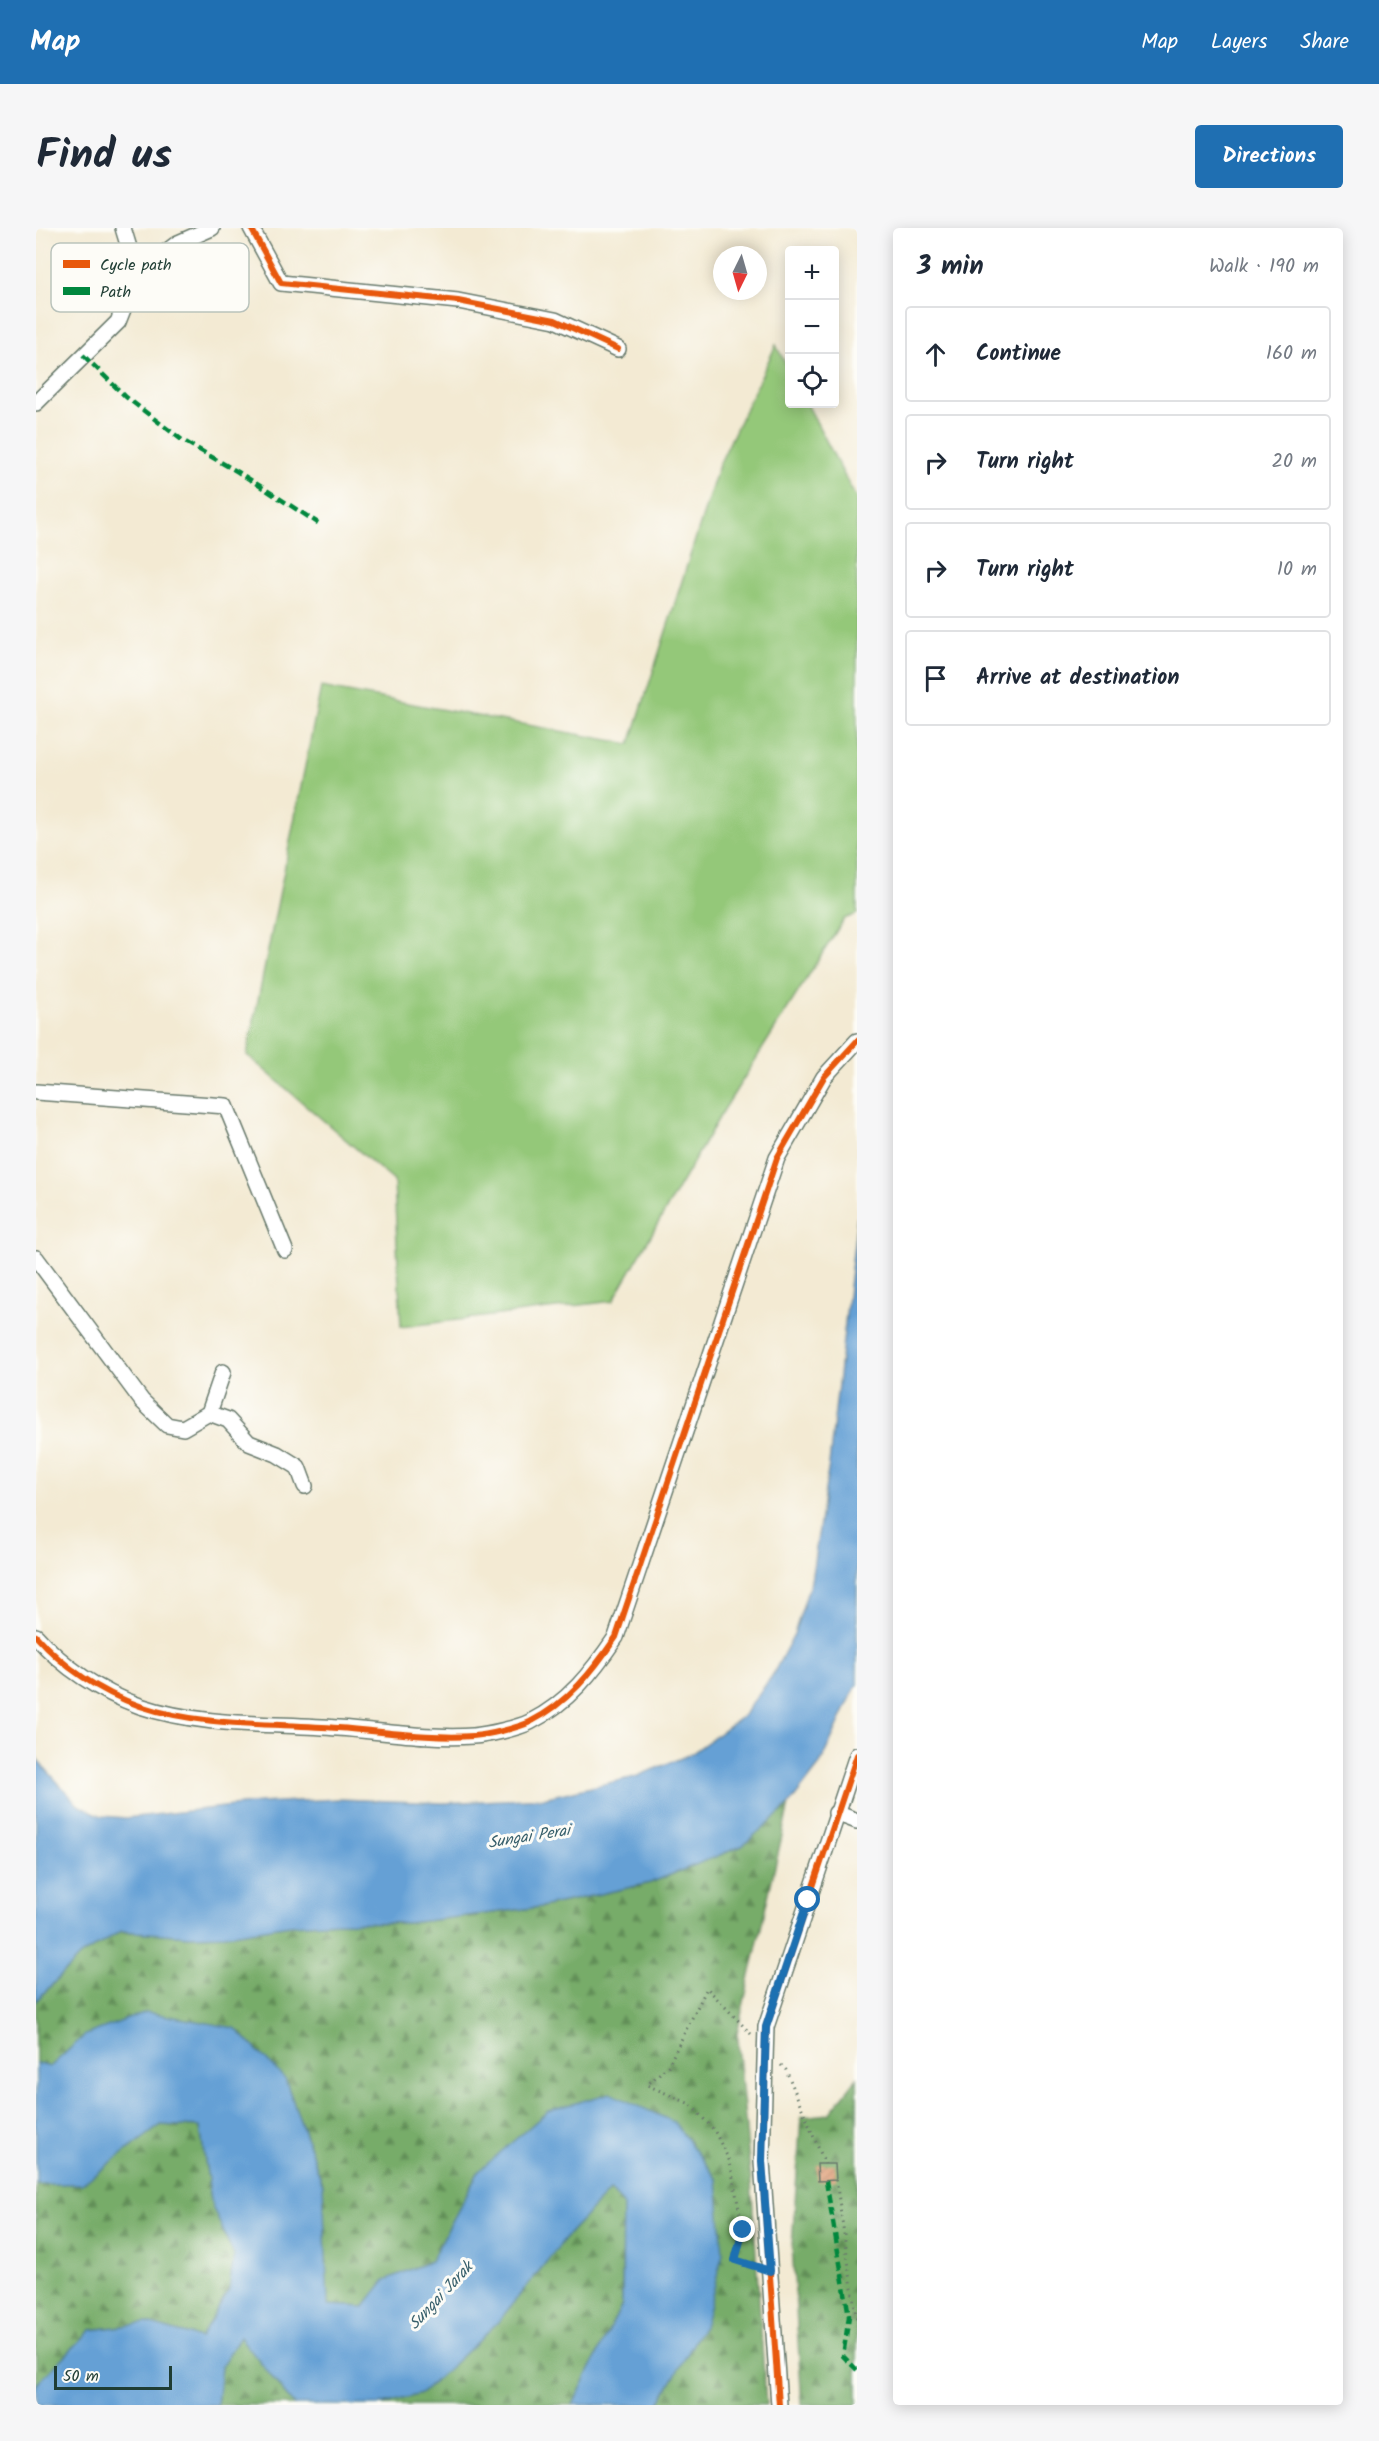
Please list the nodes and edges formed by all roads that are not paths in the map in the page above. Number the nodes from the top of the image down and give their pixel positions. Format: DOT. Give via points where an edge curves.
graph roads {
  1 [pos="123,228"];
  2 [pos="212,228"];
  3 [pos="252,228"];
  4 [pos="128,243"];
  5 [pos="178,243"];
  6 [pos="122,312"];
  7 [pos="618,349"];
  8 [pos="36,403"];
  9 [pos="857,1041"];
  10 [pos="36,1092"];
  11 [pos="285,1250"];
  12 [pos="36,1258"];
  13 [pos="223,1372"];
  14 [pos="209,1413"];
  15 [pos="305,1486"];
  16 [pos="36,1636"];
  17 [pos="857,1755"];
  18 [pos="836,1813"];
  19 [pos="857,1821"];
  20 [pos="779,2405"];
  1 -- 4 [label="street"];
  2 -- 5 [label="street"];
  3 -- 7 [label="street" via="281,283 458,301 555,320"];
  6 -- 8 [label="street" via="118,322"];
  9 -- 16 [label="street" via="824,1077 777,1158 616,1637 593,1671 566,1699 529,1723 475,1736 191,1719 139,1706 90,1681 56,1658"];
  10 -- 11 [label="street" via="226,1106"];
  12 -- 14 [label="street" via="142,1401 167,1425 183,1428"];
  13 -- 14 [label="street"];
  14 -- 15 [label="street" via="228,1420 249,1443 298,1467"];
  17 -- 18 [label="street"];
  18 -- 19 [label="street"];
  18 -- 20 [label="street" via="766,2027 762,2161"];
}
